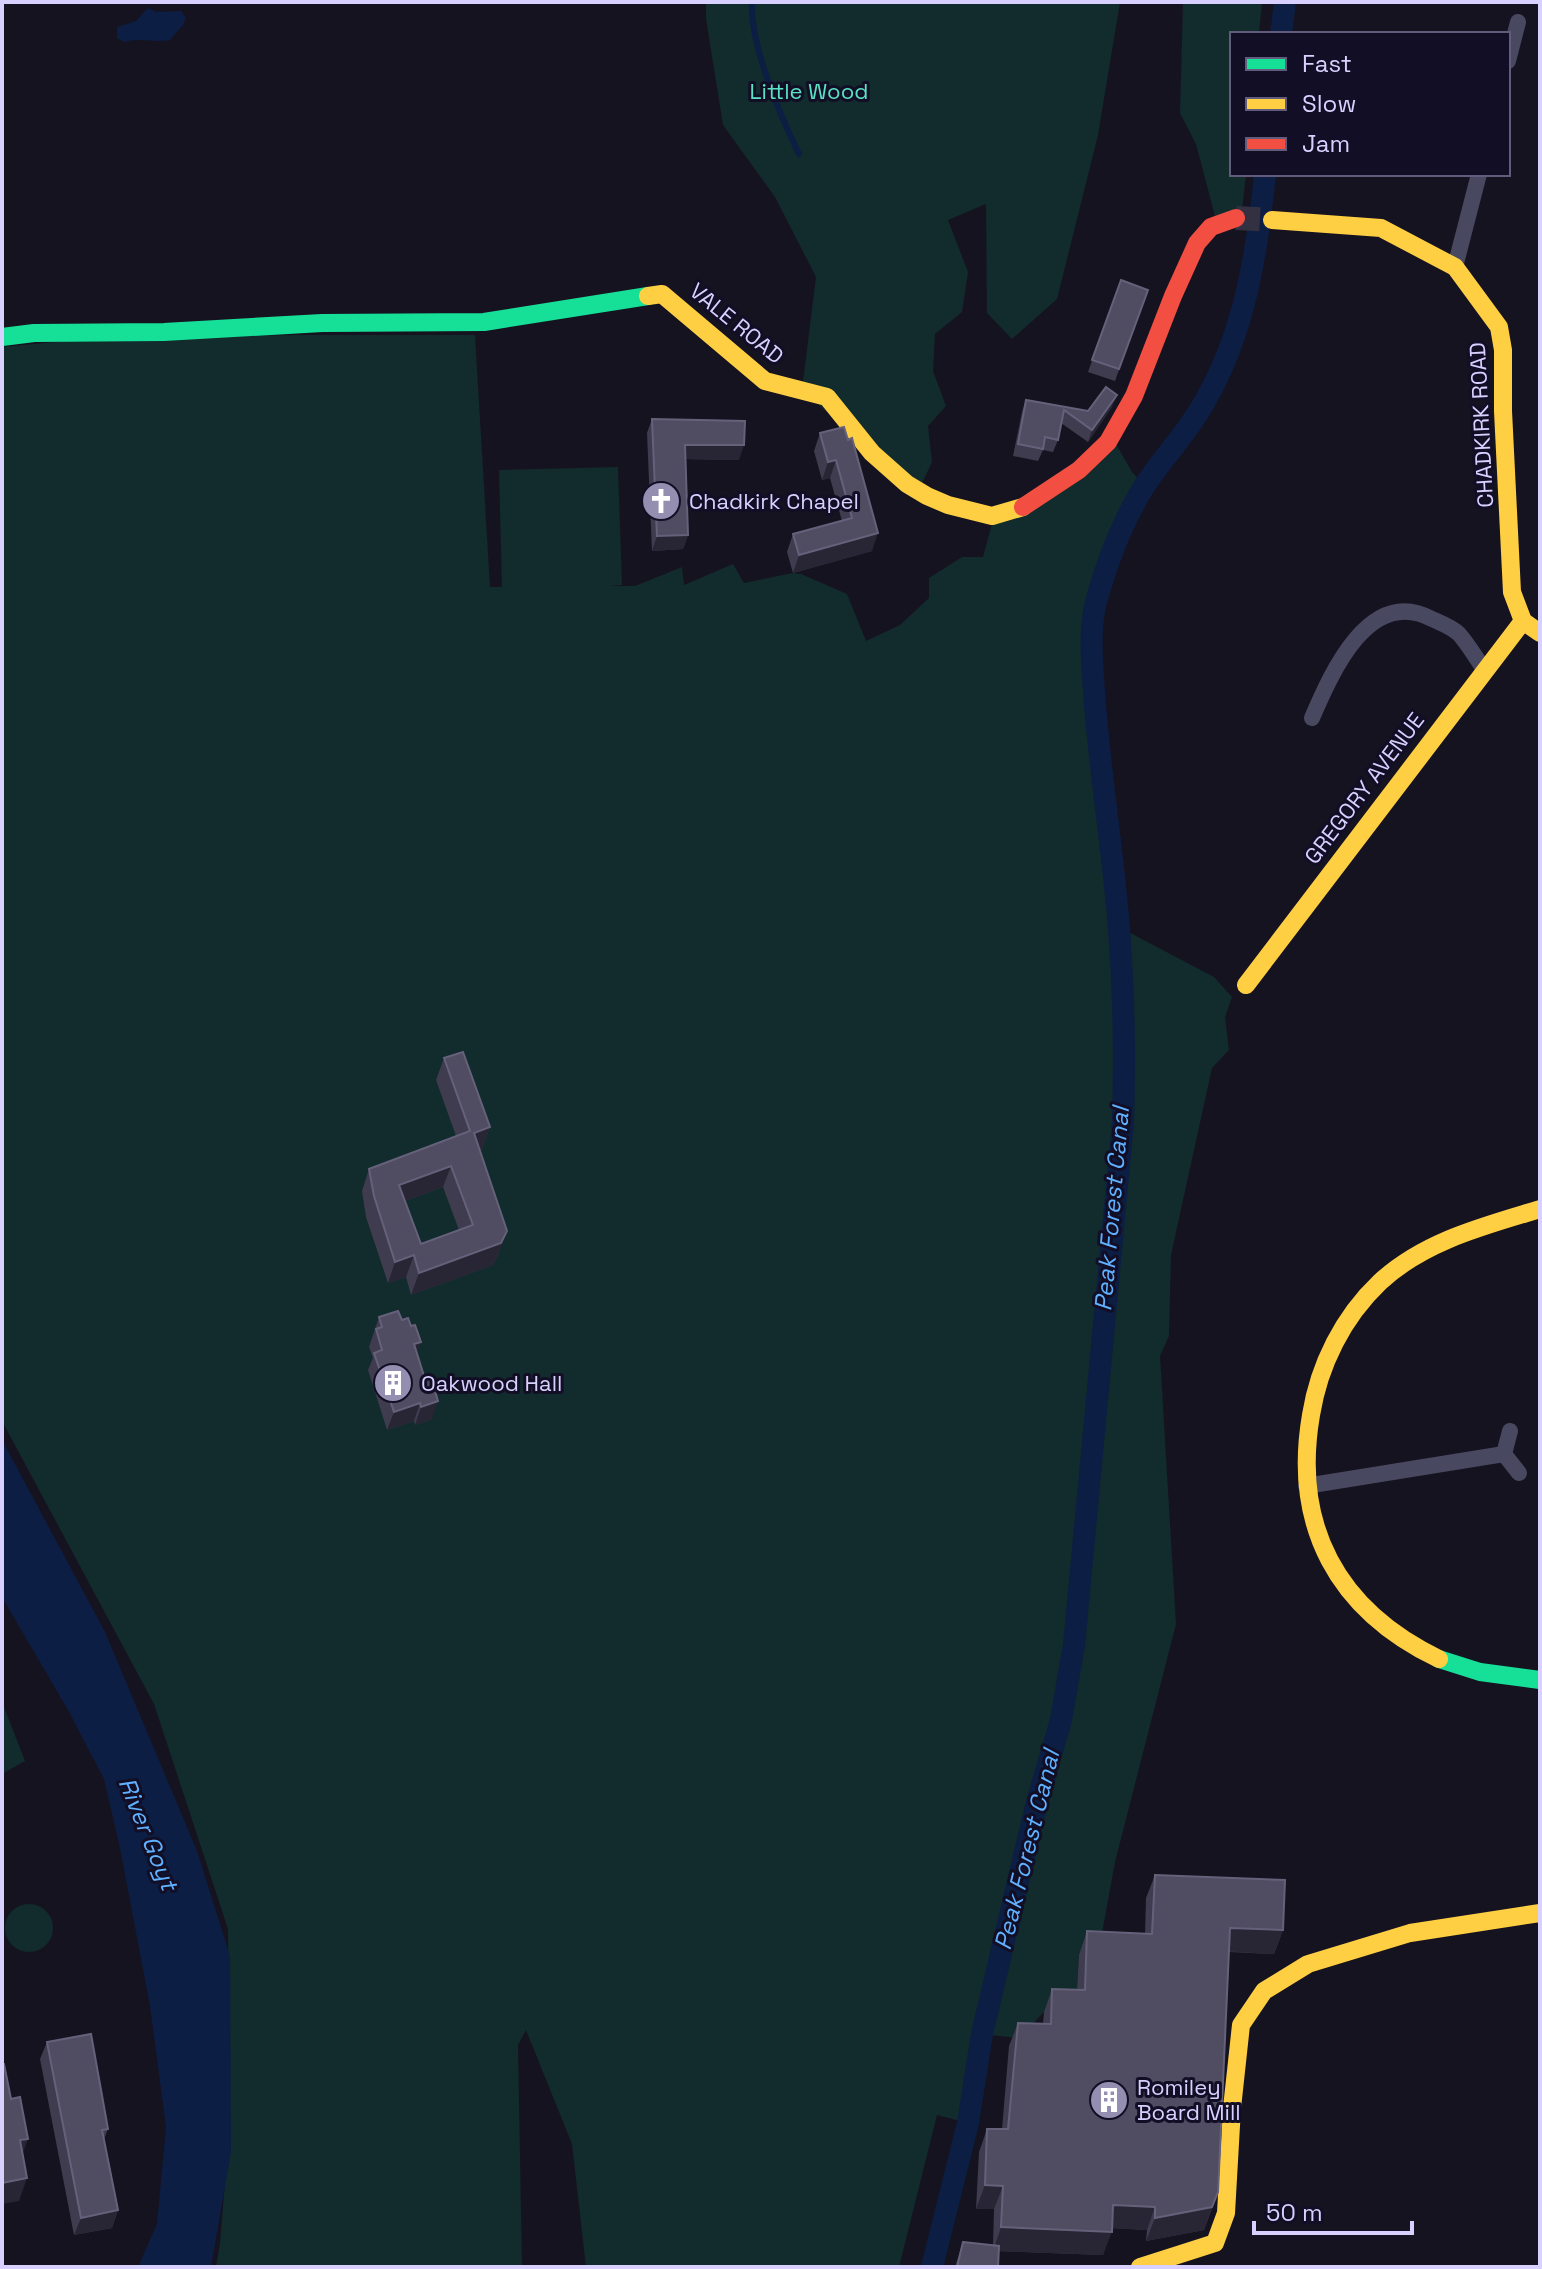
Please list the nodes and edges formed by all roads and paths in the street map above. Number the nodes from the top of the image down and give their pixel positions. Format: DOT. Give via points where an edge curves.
graph roads {
  1 [pos="1518,22"];
  2 [pos="1510,53"];
  3 [pos="1478,176"];
  4 [pos="1236,218"];
  5 [pos="1272,220"];
  6 [pos="1455,267"];
  7 [pos="2,337"];
  8 [pos="1523,621"];
  9 [pos="1540,633"];
  10 [pos="1484,669"];
  11 [pos="1312,718"];
  12 [pos="1246,985"];
  13 [pos="1540,1209"];
  14 [pos="1510,1431"];
  15 [pos="1504,1454"];
  16 [pos="1519,1473"];
  17 [pos="1306,1486"];
  18 [pos="1540,1680"];
  19 [pos="1540,1913"];
  20 [pos="1140,2267"];
  1 -- 2 [label="street"];
  3 -- 6 [label="street"];
  4 -- 7 [label="street, VALE ROAD" via="1205,232 1191,256 1137,394 1112,437 1077,472 1029,505 994,516 955,508 918,492 879,461 827,397 765,381 662,294 484,322 322,323"];
  5 -- 6 [label="street, CHADKIRK ROAD" via="1381,228"];
  6 -- 8 [label="street, CHADKIRK ROAD" via="1499,327 1512,592"];
  8 -- 9 [label="street"];
  8 -- 10 [label="street, GREGORY AVENUE"];
  10 -- 11 [label="street" via="1457,632 1423,614 1397,612 1369,624 1347,649"];
  10 -- 12 [label="street, GREGORY AVENUE"];
  13 -- 17 [label="street" via="1435,1244 1383,1279 1359,1305 1327,1358 1311,1408"];
  14 -- 15 [label="street"];
  15 -- 16 [label="street"];
  15 -- 17 [label="street"];
  17 -- 18 [label="street" via="1315,1527 1332,1566 1384,1626 1446,1663 1478,1673"];
  19 -- 20 [label="street" via="1410,1933 1308,1964 1264,1991 1241,2025 1226,2213 1215,2243"];
}
